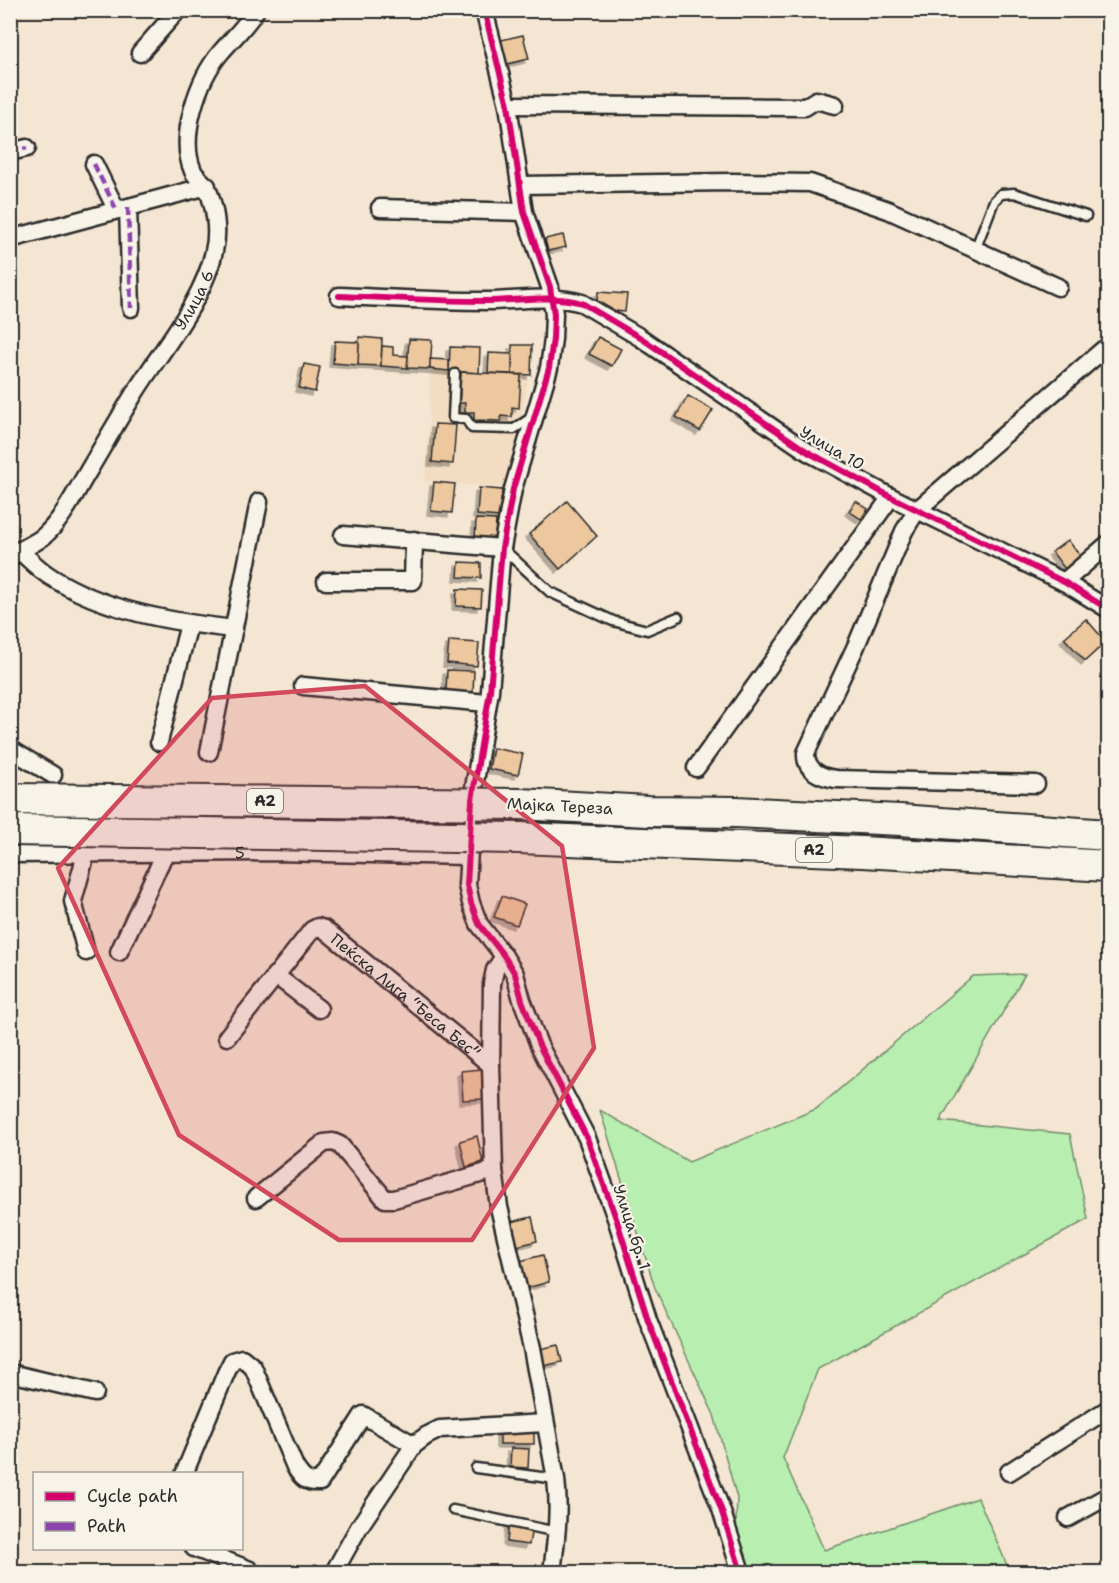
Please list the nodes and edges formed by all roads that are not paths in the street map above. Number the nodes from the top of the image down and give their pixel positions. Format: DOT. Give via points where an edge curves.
graph roads {
  1 [pos="178,10"];
  2 [pos="256,10"];
  3 [pos="484,10"];
  4 [pos="140,53"];
  5 [pos="508,105"];
  6 [pos="835,105"];
  7 [pos="27,148"];
  8 [pos="10,152"];
  9 [pos="94,164"];
  10 [pos="521,185"];
  11 [pos="207,186"];
  12 [pos="122,208"];
  13 [pos="380,208"];
  14 [pos="524,212"];
  15 [pos="1086,216"];
  16 [pos="10,239"];
  17 [pos="975,251"];
  18 [pos="1058,287"];
  19 [pos="339,296"];
  20 [pos="552,299"];
  21 [pos="131,308"];
  22 [pos="1104,349"];
  23 [pos="455,374"];
  24 [pos="537,415"];
  25 [pos="891,496"];
  26 [pos="259,502"];
  27 [pos="917,510"];
  28 [pos="343,536"];
  29 [pos="414,540"];
  30 [pos="1108,544"];
  31 [pos="502,548"];
  32 [pos="15,554"];
  33 [pos="326,580"];
  34 [pos="1064,582"];
  35 [pos="1108,609"];
  36 [pos="678,617"];
  37 [pos="189,624"];
  38 [pos="234,629"];
  39 [pos="303,686"];
  40 [pos="488,703"];
  41 [pos="159,742"];
  42 [pos="10,749"];
  43 [pos="209,752"];
  44 [pos="696,768"];
  45 [pos="53,775"];
  46 [pos="1036,784"];
  47 [pos="10,800"];
  48 [pos="10,830"];
  49 [pos="1108,835"];
  50 [pos="165,853"];
  51 [pos="10,854"];
  52 [pos="86,854"];
  53 [pos="468,856"];
  54 [pos="1108,866"];
  55 [pos="119,951"];
  56 [pos="86,952"];
  57 [pos="504,956"];
  58 [pos="276,975"];
  59 [pos="318,1009"];
  60 [pos="227,1036"];
  61 [pos="491,1065"];
  62 [pos="494,1170"];
  63 [pos="256,1198"];
  64 [pos="10,1373"];
  65 [pos="95,1393"];
  66 [pos="1108,1409"];
  67 [pos="545,1423"];
  68 [pos="414,1445"];
  69 [pos="476,1468"];
  70 [pos="184,1472"];
  71 [pos="1009,1472"];
  72 [pos="556,1479"];
  73 [pos="1108,1497"];
  74 [pos="453,1510"];
  75 [pos="1068,1518"];
  76 [pos="557,1532"];
  77 [pos="199,1550"];
  78 [pos="249,1572"];
  79 [pos="334,1572"];
  80 [pos="552,1572"];
  81 [pos="741,1572"];
  1 -- 4 [label="street"];
  2 -- 11 [label="street, Улица 6" via="215,61 192,112 187,143 193,173"];
  3 -- 5 [label="street, Улица бр. 1"];
  5 -- 6 [label="street" via="805,107 816,100"];
  5 -- 10 [label="street, Улица бр. 1"];
  7 -- 8 [label="street"];
  9 -- 12 [label="street"];
  10 -- 14 [label="street, Улица бр. 1"];
  10 -- 17 [label="street" via="810,183 888,210"];
  11 -- 12 [label="street"];
  11 -- 32 [label="street, Улица 6" via="216,238 200,288 65,510 43,537"];
  12 -- 16 [label="street"];
  12 -- 21 [label="street"];
  13 -- 14 [label="street"];
  14 -- 20 [label="street, Улица бр. 1"];
  15 -- 17 [label="lane" via="1014,193 1001,194 993,201"];
  17 -- 18 [label="street"];
  19 -- 20 [label="street, Улица 10"];
  20 -- 24 [label="street, Улица бр. 1" via="553,339"];
  20 -- 25 [label="street, Улица 10" via="589,306 808,452"];
  22 -- 27 [label="street"];
  23 -- 24 [label="lane" via="453,418 466,419 472,428 514,429"];
  24 -- 31 [label="street, Улица бр. 1" via="513,489"];
  25 -- 27 [label="street, Улица 10"];
  25 -- 44 [label="street"];
  26 -- 38 [label="street"];
  27 -- 34 [label="street, Улица 10"];
  27 -- 46 [label="street" via="904,531 809,746 808,765 816,774 836,779"];
  28 -- 29 [label="street"];
  29 -- 31 [label="street"];
  29 -- 33 [label="street" via="413,581"];
  30 -- 34 [label="street"];
  31 -- 36 [label="lane" via="550,592 613,621 647,630"];
  31 -- 40 [label="street, Улица бр. 1"];
  32 -- 37 [label="street" via="94,598"];
  34 -- 35 [label="street, Улица 10"];
  37 -- 38 [label="street"];
  37 -- 41 [label="street"];
  38 -- 43 [label="street"];
  39 -- 40 [label="street"];
  40 -- 53 [label="street, Улица бр. 1" via="472,800"];
  42 -- 45 [label="street"];
  47 -- 49 [label="highway, Мајка Тереза / A2, bridge" via="520,804 900,820"];
  48 -- 54 [label="highway, Мајка Тереза / A2, bridge" via="519,838"];
  50 -- 52 [label="street, 5"];
  50 -- 53 [label="street, 5"];
  50 -- 55 [label="street"];
  51 -- 52 [label="street, 5"];
  52 -- 56 [label="street" via="73,902"];
  53 -- 57 [label="street, Улица бр. 1" via="471,903 479,924"];
  57 -- 61 [label="street, Пеќска Лига “Беса Бес”" via="492,984"];
  57 -- 81 [label="street, Улица бр. 1" via="515,974 539,1045 586,1138"];
  58 -- 59 [label="street"];
  58 -- 60 [label="street, Пеќска Лига “Беса Бес”"];
  58 -- 61 [label="street, Пеќска Лига “Беса Бес”" via="312,930 324,929"];
  61 -- 62 [label="street, Пеќска Лига “Беса Бес”"];
  62 -- 63 [label="street" via="385,1199 340,1145 324,1143"];
  62 -- 67 [label="street, Пеќска Лига “Беса Бес”"];
  64 -- 65 [label="street"];
  66 -- 71 [label="street"];
  67 -- 68 [label="street" via="440,1429"];
  67 -- 72 [label="street, Пеќска Лига “Беса Бес”"];
  68 -- 70 [label="street" via="363,1415 320,1482 302,1479 253,1367 242,1358 232,1360"];
  68 -- 79 [label="street"];
  69 -- 72 [label="lane"];
  72 -- 76 [label="street, Пеќска Лига “Беса Бес”"];
  73 -- 75 [label="street"];
  74 -- 76 [label="lane"];
  76 -- 80 [label="street, Пеќска Лига “Беса Бес”"];
  77 -- 78 [label="street"];
}
